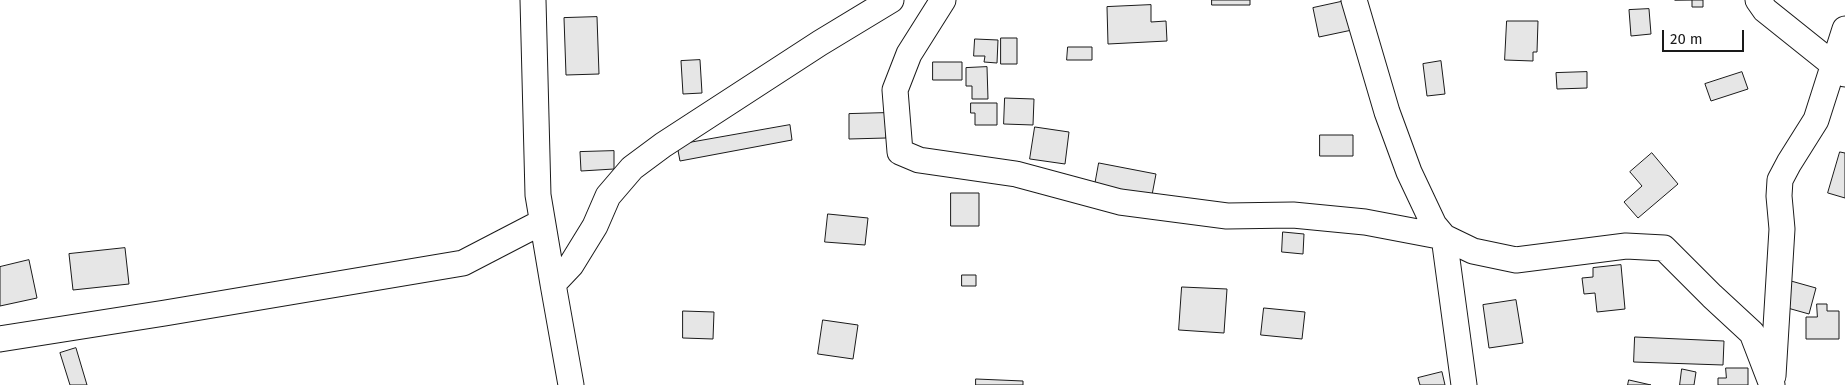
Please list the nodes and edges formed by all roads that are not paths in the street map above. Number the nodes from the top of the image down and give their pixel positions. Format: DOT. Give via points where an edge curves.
graph roads {
  1 [pos="532,0"];
  2 [pos="891,0"];
  3 [pos="943,0"];
  4 [pos="1354,0"];
  5 [pos="1758,0"];
  6 [pos="1845,29"];
  7 [pos="1839,70"];
  8 [pos="542,222"];
  9 [pos="1444,237"];
  10 [pos="553,284"];
  11 [pos="0,339"];
  12 [pos="571,385"];
  13 [pos="1464,385"];
  14 [pos="1772,385"];
  1 -- 8 [label="street" via="538,195"];
  2 -- 10 [label="street" via="820,43 632,168 608,196 595,226 571,265"];
  3 -- 9 [label="street" via="909,54 895,90 900,152 920,160 1016,174 1120,202 1227,216 1293,215 1365,222"];
  4 -- 9 [label="street" via="1408,172 1434,225"];
  5 -- 7 [label="street" via="1765,10"];
  6 -- 7 [label="street"];
  7 -- 14 [label="street" via="1816,120 1780,180 1782,229"];
  8 -- 10 [label="street"];
  8 -- 11 [label="street" via="463,263"];
  9 -- 13 [label="street"];
  9 -- 14 [label="street" via="1474,251 1516,260 1626,246 1664,248 1752,333"];
  10 -- 12 [label="street"];
}
